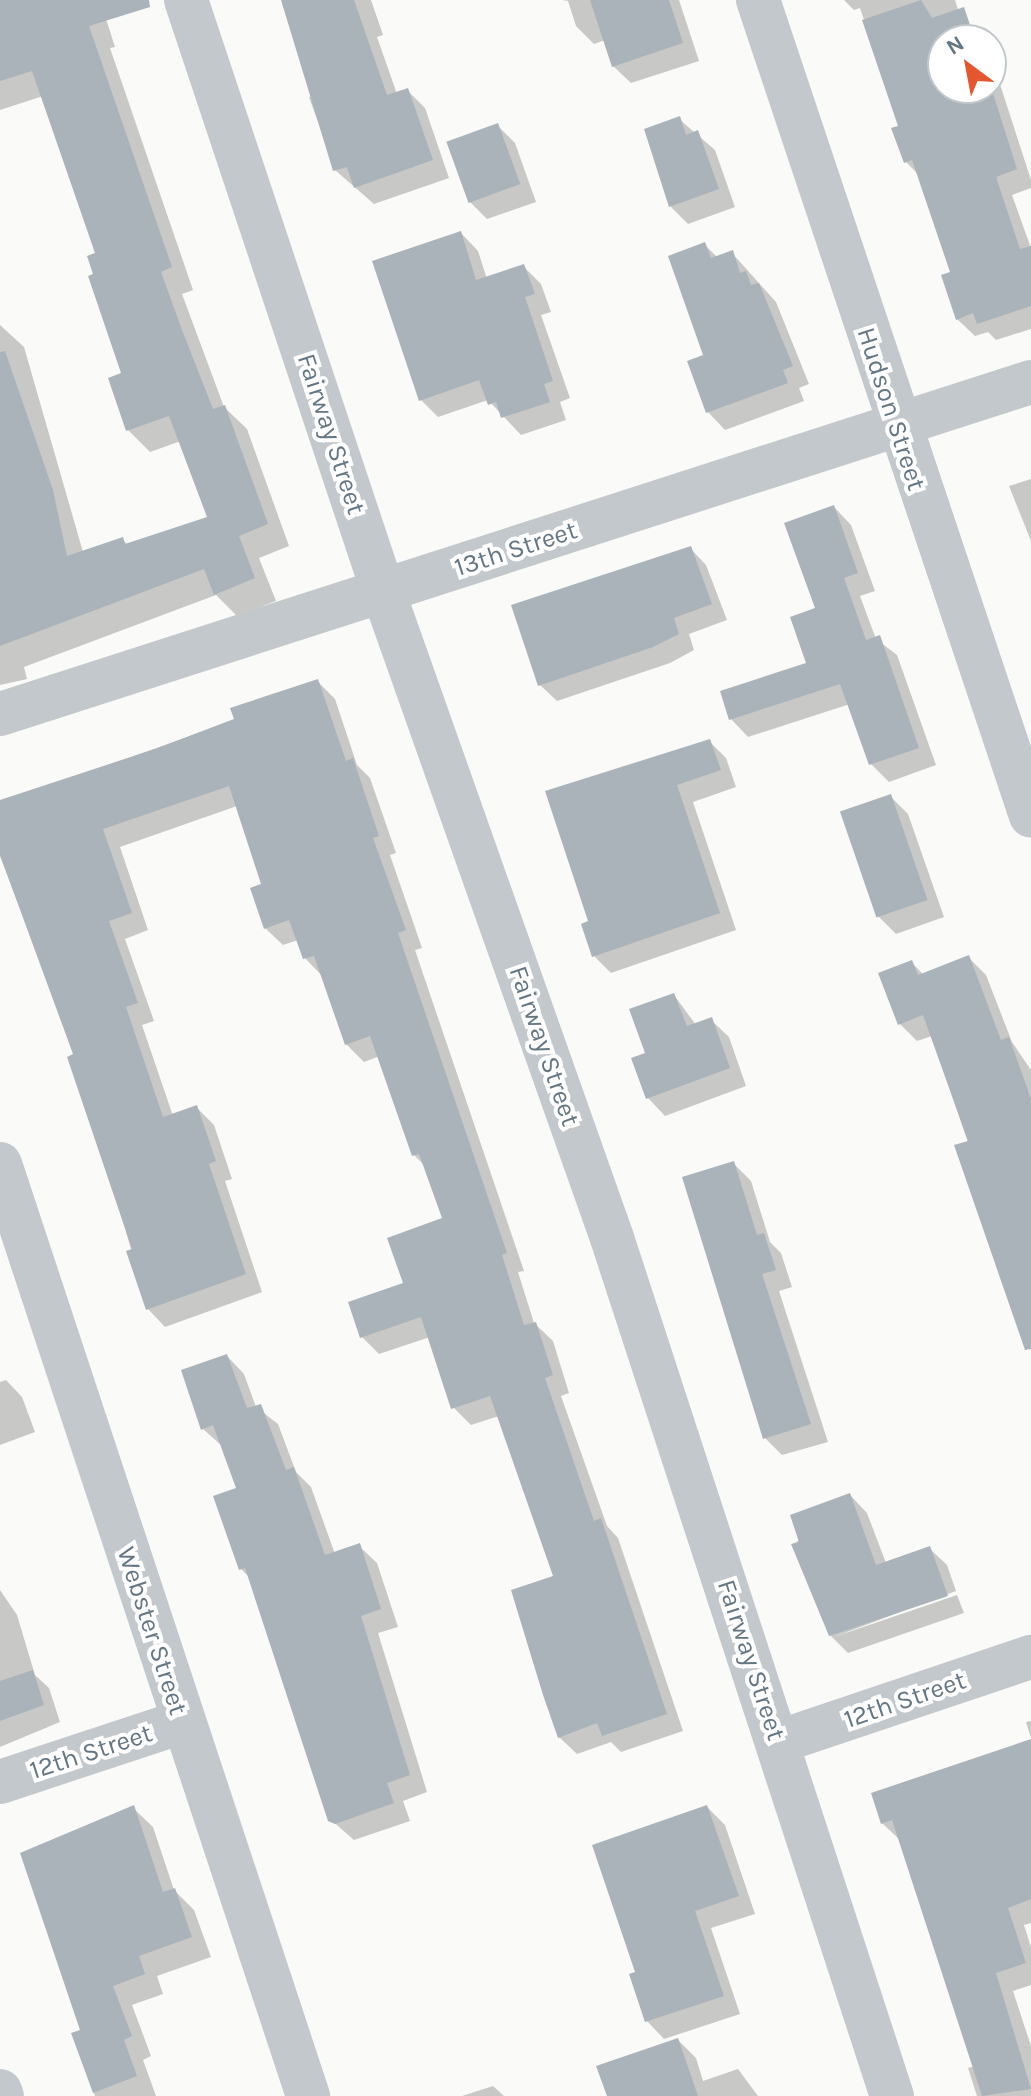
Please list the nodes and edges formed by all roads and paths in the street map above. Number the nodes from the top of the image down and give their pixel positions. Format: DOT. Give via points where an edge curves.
graph roads {
  1 [pos="186,0"];
  2 [pos="758,0"];
  3 [pos="1031,382"];
  4 [pos="897,427"];
  5 [pos="383,591"];
  6 [pos="0,714"];
  7 [pos="1031,816"];
  8 [pos="0,1164"];
  9 [pos="1031,1657"];
  10 [pos="181,1722"];
  11 [pos="778,1742"];
  12 [pos="0,1782"];
  13 [pos="308,2096"];
  14 [pos="892,2096"];
  1 -- 5 [label="street, Fairway Street"];
  2 -- 4 [label="street, Hudson Street"];
  3 -- 4 [label="street, 13th Street"];
  4 -- 5 [label="street, 13th Street"];
  4 -- 7 [label="street, Hudson Street"];
  5 -- 6 [label="street, 13th Street"];
  5 -- 11 [label="street, Fairway Street" via="612,1238"];
  8 -- 10 [label="street, Webster Street"];
  9 -- 11 [label="street, 12th Street"];
  10 -- 12 [label="street, 12th Street"];
  10 -- 13 [label="street, Webster Street"];
  11 -- 14 [label="street, Fairway Street"];
}
